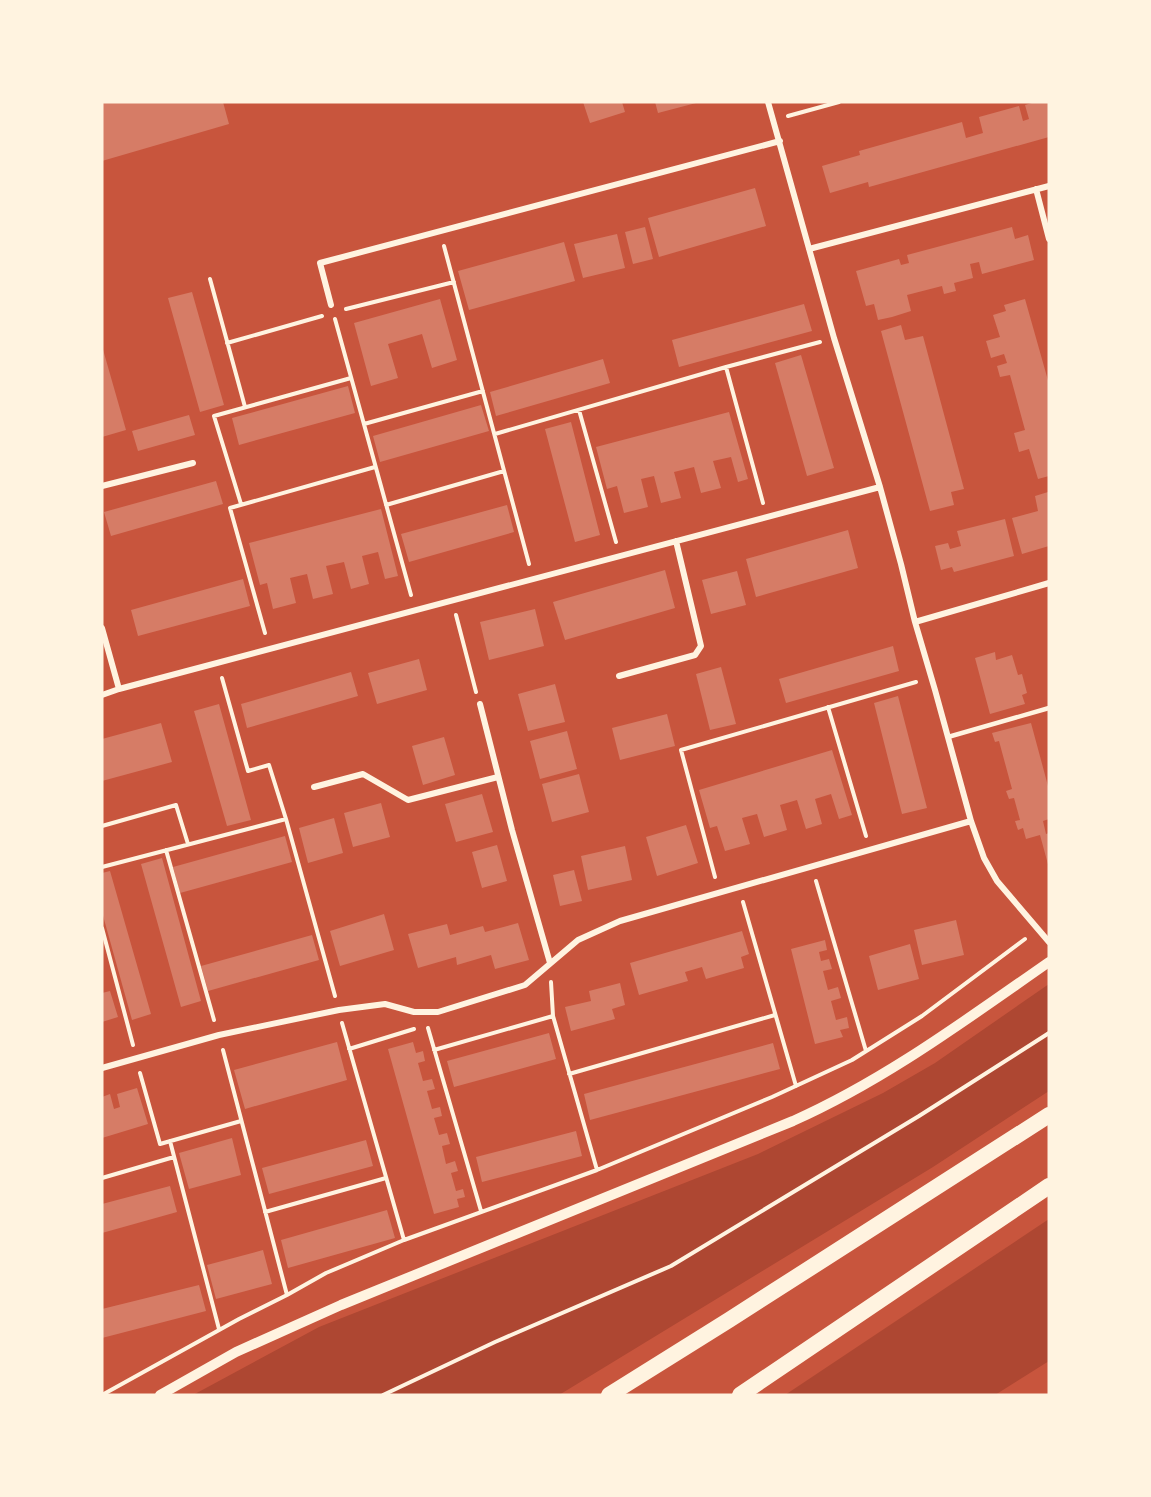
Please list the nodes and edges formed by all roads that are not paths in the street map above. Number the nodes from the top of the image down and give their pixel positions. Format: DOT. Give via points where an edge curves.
graph roads {
  1 [pos="768,102"];
  2 [pos="780,141"];
  3 [pos="1049,186"];
  4 [pos="1036,189"];
  5 [pos="1049,239"];
  6 [pos="809,249"];
  7 [pos="331,304"];
  8 [pos="193,463"];
  9 [pos="102,486"];
  10 [pos="880,487"];
  11 [pos="676,541"];
  12 [pos="1049,583"];
  13 [pos="915,622"];
  14 [pos="102,628"];
  15 [pos="619,676"];
  16 [pos="119,689"];
  17 [pos="102,694"];
  18 [pos="480,704"];
  19 [pos="1049,708"];
  20 [pos="948,737"];
  21 [pos="498,777"];
  22 [pos="314,787"];
  23 [pos="971,821"];
  24 [pos="1049,942"];
  25 [pos="1049,962"];
  26 [pos="550,963"];
  27 [pos="102,1068"];
  28 [pos="1049,1115"];
  29 [pos="1049,1186"];
  30 [pos="160,1395"];
  31 [pos="609,1395"];
  32 [pos="740,1395"];
  1 -- 2 [label="street"];
  2 -- 6 [label="street"];
  2 -- 7 [label="street" via="320,263"];
  3 -- 4 [label="street"];
  4 -- 5 [label="street"];
  4 -- 6 [label="street"];
  6 -- 10 [label="street"];
  8 -- 9 [label="street"];
  10 -- 11 [label="street"];
  10 -- 13 [label="street"];
  11 -- 15 [label="street" via="701,646 695,655"];
  11 -- 16 [label="street"];
  12 -- 13 [label="street"];
  13 -- 20 [label="street"];
  14 -- 16 [label="street"];
  16 -- 17 [label="street"];
  18 -- 21 [label="street"];
  19 -- 20 [label="lane"];
  20 -- 23 [label="street"];
  21 -- 22 [label="street" via="408,800 363,774"];
  21 -- 26 [label="street"];
  23 -- 24 [label="street" via="997,881"];
  23 -- 26 [label="street" via="620,921 578,940"];
  25 -- 30 [label="street" via="919,1051 829,1105 341,1305 236,1352"];
  26 -- 27 [label="street" via="525,985 438,1012 414,1012 385,1004 339,1010 219,1035"];
  28 -- 31 [label="highway"];
  29 -- 32 [label="highway"];
}
